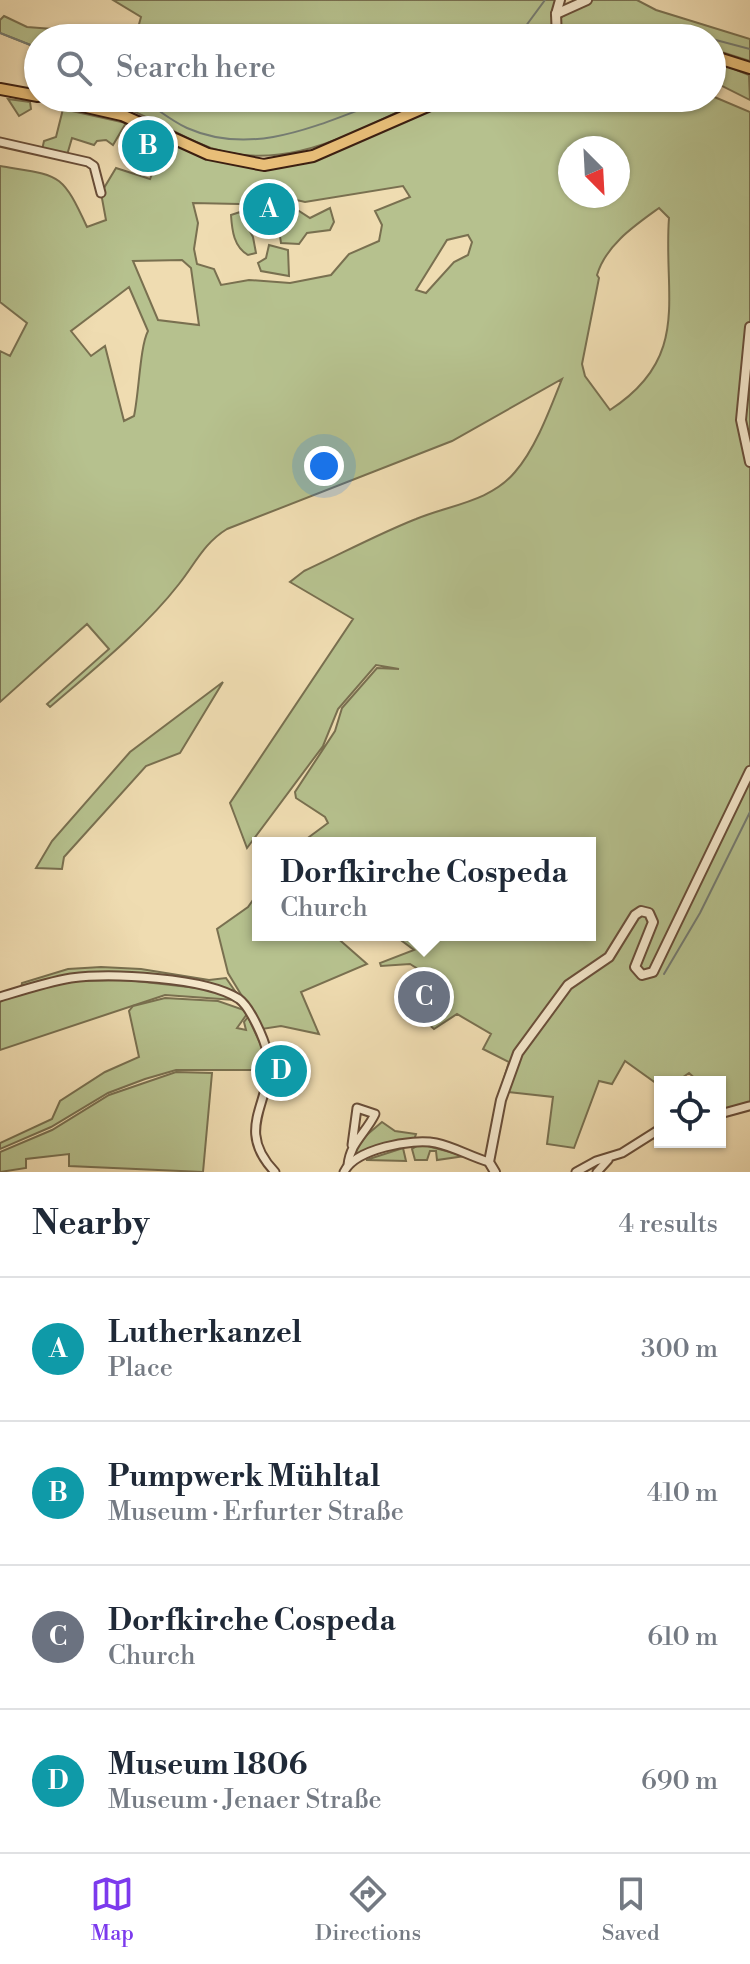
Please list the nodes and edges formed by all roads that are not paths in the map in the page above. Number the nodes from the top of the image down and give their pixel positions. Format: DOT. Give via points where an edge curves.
graph roads {
  1 [pos="560,0"];
  2 [pos="587,0"];
  3 [pos="556,14"];
  4 [pos="556,24"];
  5 [pos="726,60"];
  6 [pos="750,68"];
  7 [pos="1,89"];
  8 [pos="24,93"];
  9 [pos="109,112"];
  10 [pos="414,112"];
  11 [pos="0,142"];
  12 [pos="101,193"];
  13 [pos="750,327"];
  14 [pos="750,462"];
  15 [pos="750,771"];
  16 [pos="0,997"];
  17 [pos="749,1106"];
  18 [pos="726,1112"];
  19 [pos="654,1133"];
  20 [pos="352,1145"];
  21 [pos="608,1160"];
  22 [pos="489,1162"];
  23 [pos="346,1168"];
  24 [pos="275,1172"];
  25 [pos="495,1172"];
  26 [pos="576,1172"];
  27 [pos="597,1172"];
  1 -- 3 [label="street"];
  2 -- 3 [label="street"];
  3 -- 4 [label="street"];
  5 -- 6 [label="main road"];
  7 -- 8 [label="main road"];
  9 -- 10 [label="main road" via="226,160 279,164 313,156"];
  11 -- 12 [label="street" via="88,162"];
  13 -- 14 [label="street" via="741,420"];
  15 -- 22 [label="street" via="653,972 642,975 635,967 653,922 641,911 609,957 563,991 518,1053"];
  16 -- 24 [label="street" via="71,978 128,977 203,986 243,1002 267,1052 254,1131 260,1153"];
  17 -- 18 [label="street"];
  19 -- 21 [label="street"];
  20 -- 20 [label="street" via="369,1127 375,1114 357,1108"];
  20 -- 23 [label="street"];
  21 -- 26 [label="street"];
  21 -- 27 [label="street"];
  22 -- 23 [label="street" via="421,1142 370,1153"];
  22 -- 25 [label="street"];
}
